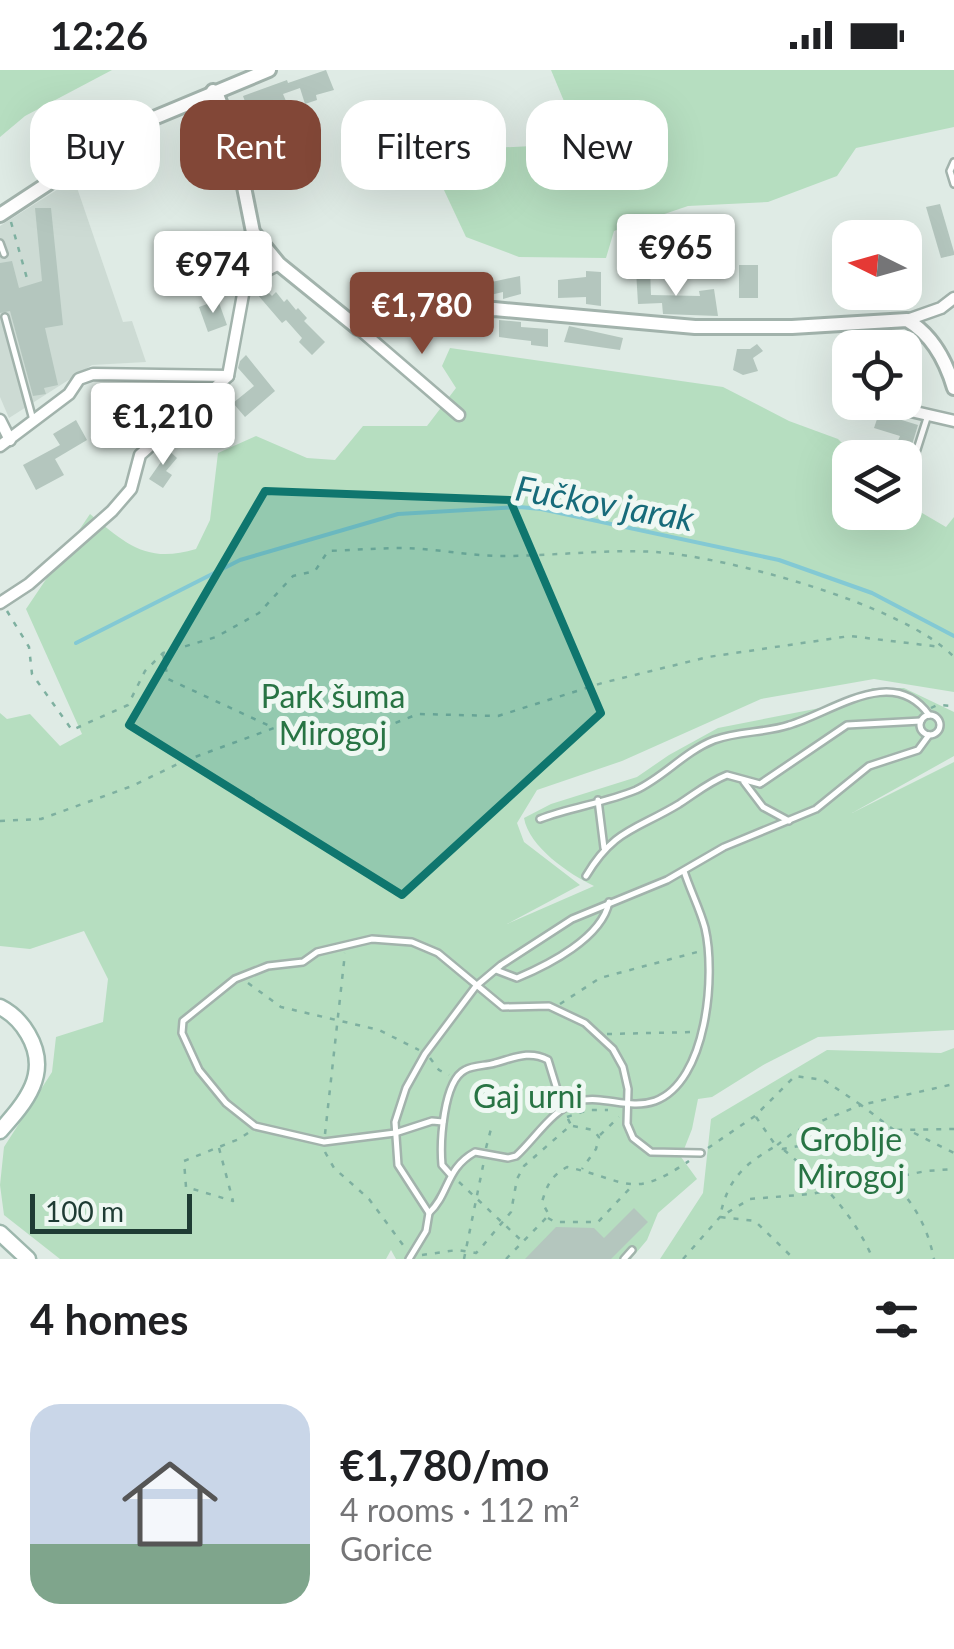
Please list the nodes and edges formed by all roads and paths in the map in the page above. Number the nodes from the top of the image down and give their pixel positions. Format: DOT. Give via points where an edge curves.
graph roads {
  1 [pos="269,70"];
  2 [pos="212,91"];
  3 [pos="954,162"];
  4 [pos="954,184"];
  5 [pos="5,215"];
  6 [pos="0,243"];
  7 [pos="4,254"];
  8 [pos="279,264"];
  9 [pos="28,282"];
  10 [pos="954,298"];
  11 [pos="5,318"];
  12 [pos="907,320"];
  13 [pos="358,328"];
  14 [pos="228,376"];
  15 [pos="954,388"];
  16 [pos="922,414"];
  17 [pos="459,415"];
  18 [pos="928,415"];
  19 [pos="0,420"];
  20 [pos="954,421"];
  21 [pos="34,423"];
  22 [pos="920,440"];
  23 [pos="5,443"];
  24 [pos="1,602"];
  25 [pos="946,648"];
  26 [pos="163,653"];
  27 [pos="954,656"];
  28 [pos="954,706"];
  29 [pos="928,713"];
  30 [pos="921,721"];
  31 [pos="274,728"];
  32 [pos="929,735"];
  33 [pos="744,781"];
  34 [pos="598,800"];
  35 [pos="540,819"];
  36 [pos="0,821"];
  37 [pos="789,821"];
  38 [pos="604,848"];
  39 [pos="684,870"];
  40 [pos="586,876"];
  41 [pos="609,902"];
  42 [pos="345,947"];
  43 [pos="707,950"];
  44 [pos="496,970"];
  45 [pos="240,977"];
  46 [pos="476,986"];
  47 [pos="0,1007"];
  48 [pos="557,1009"];
  49 [pos="338,1020"];
  50 [pos="700,1032"];
  51 [pos="601,1034"];
  52 [pos="424,1054"];
  53 [pos="455,1078"];
  54 [pos="954,1084"];
  55 [pos="628,1104"];
  56 [pos="861,1105"];
  57 [pos="563,1109"];
  58 [pos="755,1116"];
  59 [pos="567,1117"];
  60 [pos="444,1122"];
  61 [pos="492,1125"];
  62 [pos="572,1125"];
  63 [pos="255,1126"];
  64 [pos="954,1129"];
  65 [pos="894,1130"];
  66 [pos="0,1131"];
  67 [pos="913,1132"];
  68 [pos="395,1133"];
  69 [pos="598,1136"];
  70 [pos="324,1142"];
  71 [pos="776,1146"];
  72 [pos="219,1148"];
  73 [pos="782,1149"];
  74 [pos="486,1152"];
  75 [pos="701,1153"];
  76 [pos="954,1154"];
  77 [pos="954,1169"];
  78 [pos="581,1170"];
  79 [pos="450,1174"];
  80 [pos="890,1178"];
  81 [pos="633,1184"];
  82 [pos="830,1190"];
  83 [pos="476,1198"];
  84 [pos="429,1213"];
  85 [pos="547,1217"];
  86 [pos="720,1217"];
  87 [pos="501,1222"];
  88 [pos="1,1235"];
  89 [pos="522,1242"];
  90 [pos="632,1250"];
  91 [pos="466,1252"];
  92 [pos="410,1256"];
  93 [pos="28,1259"];
  94 [pos="464,1259"];
  95 [pos="506,1259"];
  96 [pos="624,1259"];
  97 [pos="683,1259"];
  98 [pos="794,1259"];
  99 [pos="874,1259"];
  100 [pos="934,1259"];
  1 -- 2 [label="street"];
  2 -- 5 [label="street" via="137,125"];
  2 -- 8 [label="street" via="235,142 253,232"];
  3 -- 4 [label="lane"];
  5 -- 9 [label="path"];
  6 -- 7 [label="lane"];
  8 -- 13 [label="street"];
  8 -- 14 [label="street" via="244,289"];
  10 -- 12 [label="street"];
  11 -- 21 [label="lane"];
  12 -- 13 [label="street" via="695,327 494,309"];
  12 -- 15 [label="street" via="944,359"];
  13 -- 17 [label="street"];
  14 -- 21 [label="street" via="93,374 79,379"];
  14 -- 24 [label="street" via="140,455 131,488 112,511"];
  16 -- 18 [label="street"];
  18 -- 20 [label="street"];
  18 -- 22 [label="lane"];
  19 -- 23 [label="street"];
  21 -- 23 [label="street"];
  24 -- 26 [label="path" via="29,647 32,674 72,730 128,705 145,670"];
  25 -- 26 [label="path" via="873,606 660,552 503,556 404,548 328,550 316,571 293,576 259,613"];
  25 -- 27 [label="path"];
  25 -- 31 [label="path" via="834,638 708,657 498,716 418,714 367,734 318,725"];
  26 -- 31 [label="path" via="168,679"];
  28 -- 29 [label="path" via="937,705"];
  29 -- 30 [label="lane"];
  29 -- 32 [label="lane" via="940,724"];
  29 -- 34 [label="lane" via="909,696 866,693 788,726 714,740 637,789"];
  30 -- 32 [label="lane"];
  30 -- 33 [label="lane" via="847,726 766,782"];
  31 -- 36 [label="path" via="41,819"];
  32 -- 37 [label="lane" via="918,750 869,766 832,798"];
  33 -- 37 [label="lane" via="763,807"];
  33 -- 38 [label="lane" via="727,775 707,783"];
  34 -- 35 [label="lane"];
  34 -- 38 [label="lane"];
  37 -- 39 [label="lane"];
  38 -- 40 [label="lane"];
  39 -- 41 [label="lane"];
  39 -- 43 [label="lane"];
  41 -- 44 [label="lane"];
  41 -- 44 [label="lane" via="599,924 558,958 517,978"];
  42 -- 45 [label="lane"];
  42 -- 46 [label="lane" via="372,939 412,942 438,953"];
  42 -- 49 [label="path"];
  43 -- 48 [label="path" via="600,978"];
  43 -- 50 [label="lane"];
  44 -- 46 [label="lane"];
  45 -- 49 [label="path" via="282,1008"];
  45 -- 63 [label="lane" via="196,1008 183,1021 182,1034 199,1070"];
  46 -- 48 [label="lane" via="503,1007"];
  46 -- 52 [label="lane"];
  47 -- 66 [label="main road" via="22,1023 38,1070 30,1095"];
  48 -- 51 [label="lane"];
  49 -- 52 [label="path" via="379,1030"];
  49 -- 70 [label="path"];
  50 -- 51 [label="path"];
  50 -- 55 [label="lane" via="679,1086 656,1100"];
  51 -- 55 [label="lane" via="623,1067"];
  52 -- 53 [label="path"];
  52 -- 68 [label="lane" via="406,1088"];
  53 -- 57 [label="lane" via="476,1066 540,1056 548,1060"];
  53 -- 60 [label="lane"];
  54 -- 56 [label="path"];
  55 -- 57 [label="lane" via="582,1100"];
  55 -- 75 [label="lane" via="626,1124 641,1146"];
  56 -- 58 [label="path" via="824,1080 795,1076"];
  56 -- 65 [label="path"];
  56 -- 71 [label="path"];
  57 -- 59 [label="path"];
  57 -- 74 [label="lane" via="516,1156"];
  58 -- 71 [label="path"];
  58 -- 75 [label="path"];
  59 -- 62 [label="path"];
  59 -- 69 [label="path" via="598,1109 624,1112"];
  60 -- 68 [label="lane"];
  60 -- 79 [label="lane" via="442,1165"];
  61 -- 74 [label="path"];
  62 -- 69 [label="path"];
  62 -- 87 [label="path" via="524,1166 511,1212"];
  63 -- 70 [label="lane"];
  63 -- 72 [label="path"];
  64 -- 67 [label="path"];
  65 -- 67 [label="path"];
  65 -- 73 [label="path"];
  67 -- 76 [label="path"];
  68 -- 70 [label="lane"];
  68 -- 84 [label="lane" via="398,1165"];
  69 -- 78 [label="path"];
  70 -- 92 [label="path" via="334,1168 369,1200"];
  71 -- 73 [label="path"];
  71 -- 86 [label="path" via="737,1174"];
  72 -- 72 [label="path" via="184,1161 186,1186 234,1201"];
  73 -- 82 [label="path"];
  74 -- 79 [label="lane" via="464,1158"];
  74 -- 83 [label="path"];
  75 -- 81 [label="path" via="658,1182"];
  77 -- 80 [label="path"];
  78 -- 81 [label="path"];
  78 -- 85 [label="path" via="567,1167 547,1185"];
  79 -- 83 [label="path"];
  79 -- 84 [label="lane"];
  80 -- 82 [label="path"];
  80 -- 100 [label="path" via="925,1222"];
  81 -- 85 [label="path" via="598,1222"];
  82 -- 86 [label="path" via="750,1199"];
  82 -- 99 [label="path"];
  83 -- 87 [label="path"];
  83 -- 91 [label="path"];
  84 -- 92 [label="lane"];
  85 -- 89 [label="path"];
  86 -- 97 [label="path"];
  86 -- 98 [label="path" via="755,1222"];
  87 -- 89 [label="path"];
  87 -- 91 [label="path" via="476,1253"];
  88 -- 93 [label="main road"];
  89 -- 95 [label="path"];
  90 -- 96 [label="lane"];
  91 -- 92 [label="path"];
  91 -- 94 [label="path"];
}
